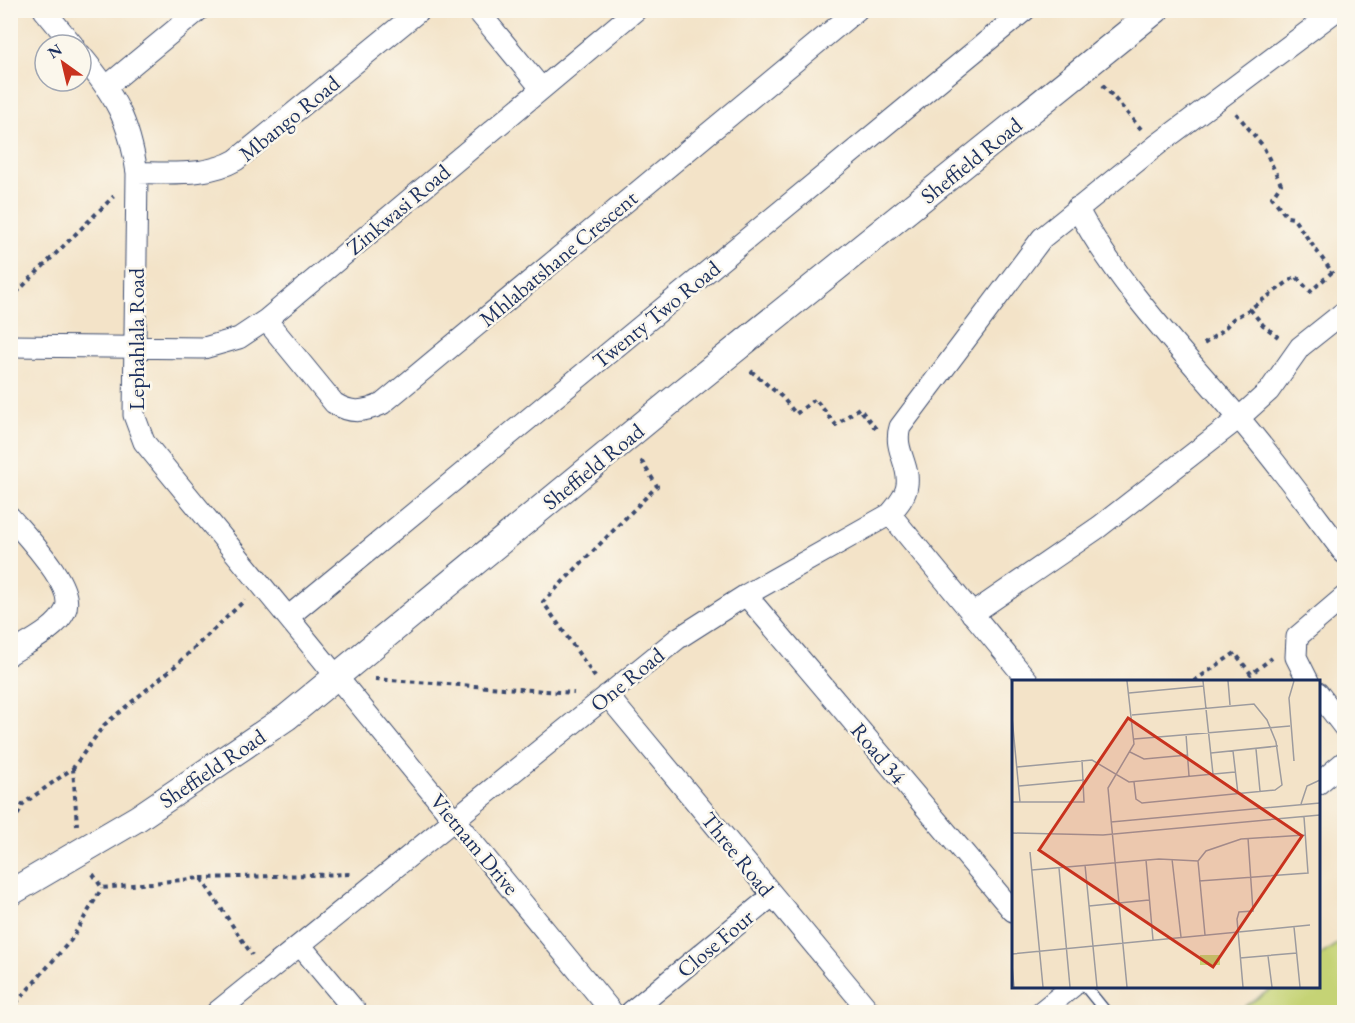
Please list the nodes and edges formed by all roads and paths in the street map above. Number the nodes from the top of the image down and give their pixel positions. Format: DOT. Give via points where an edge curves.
graph roads {
  1 [pos="44,10"];
  2 [pos="199,10"];
  3 [pos="420,10"];
  4 [pos="477,10"];
  5 [pos="636,10"];
  6 [pos="857,10"];
  7 [pos="1025,10"];
  8 [pos="1156,10"];
  9 [pos="1337,10"];
  10 [pos="62,33"];
  11 [pos="1088,66"];
  12 [pos="93,69"];
  13 [pos="107,86"];
  14 [pos="541,88"];
  15 [pos="1223,96"];
  16 [pos="1156,145"];
  17 [pos="136,173"];
  18 [pos="1077,208"];
  19 [pos="10,299"];
  20 [pos="1250,309"];
  21 [pos="1344,312"];
  22 [pos="266,320"];
  23 [pos="10,346"];
  24 [pos="135,348"];
  25 [pos="733,351"];
  26 [pos="1293,356"];
  27 [pos="1187,360"];
  28 [pos="1239,418"];
  29 [pos="897,443"];
  30 [pos="650,456"];
  31 [pos="890,514"];
  32 [pos="10,517"];
  33 [pos="1344,553"];
  34 [pos="261,585"];
  35 [pos="746,595"];
  36 [pos="1344,597"];
  37 [pos="972,614"];
  38 [pos="288,617"];
  39 [pos="1295,651"];
  40 [pos="10,654"];
  41 [pos="337,676"];
  42 [pos="1027,680"];
  43 [pos="1195,680"];
  44 [pos="1308,680"];
  45 [pos="607,695"];
  46 [pos="1319,696"];
  47 [pos="1344,727"];
  48 [pos="1344,762"];
  49 [pos="73,768"];
  50 [pos="1319,782"];
  51 [pos="454,819"];
  52 [pos="10,831"];
  53 [pos="79,853"];
  54 [pos="201,878"];
  55 [pos="102,888"];
  56 [pos="367,890"];
  57 [pos="10,893"];
  58 [pos="772,896"];
  59 [pos="1012,909"];
  60 [pos="300,945"];
  61 [pos="1072,987"];
  62 [pos="1086,987"];
  63 [pos="10,1010"];
  64 [pos="217,1012"];
  65 [pos="356,1012"];
  66 [pos="612,1012"];
  67 [pos="631,1012"];
  68 [pos="870,1012"];
  69 [pos="1041,1012"];
  70 [pos="1106,1012"];
  1 -- 10 [label="street"];
  2 -- 13 [label="street"];
  3 -- 17 [label="street, Mbango Road" via="236,160 207,171"];
  4 -- 14 [label="street"];
  5 -- 14 [label="street, Zinkwasi Road"];
  6 -- 22 [label="street, Mhlabatshane Crescent" via="382,404 355,412 334,403"];
  7 -- 38 [label="street, Twenty Two Road"];
  8 -- 11 [label="street, Sheffield Road"];
  9 -- 15 [label="street"];
  11 -- 16 [label="path"];
  11 -- 25 [label="street, Sheffield Road"];
  12 -- 13 [label="street, Lephahlala Road"];
  13 -- 17 [label="street, Lephahlala Road" via="132,140"];
  14 -- 22 [label="street, Zinkwasi Road"];
  15 -- 16 [label="street"];
  15 -- 20 [label="path" via="1272,163 1281,184 1272,197 1278,207 1293,218 1332,272 1310,292 1296,276"];
  16 -- 18 [label="street"];
  17 -- 19 [label="path"];
  17 -- 24 [label="street, Lephahlala Road"];
  18 -- 27 [label="street" via="1093,238"];
  18 -- 29 [label="street" via="1028,255 900,427"];
  20 -- 26 [label="path"];
  20 -- 27 [label="path" via="1210,337"];
  21 -- 26 [label="street" via="1309,338"];
  22 -- 24 [label="street, Zinkwasi Road" via="239,338 204,348"];
  23 -- 24 [label="street, Zinkwasi Road"];
  24 -- 34 [label="street, Lephahlala Road" via="134,415 141,436"];
  25 -- 29 [label="path" via="796,414 815,399 836,425 859,408 876,429"];
  25 -- 41 [label="street, Sheffield Road"];
  26 -- 28 [label="street" via="1269,391"];
  27 -- 28 [label="street"];
  28 -- 33 [label="street"];
  28 -- 37 [label="street" via="1099,527"];
  29 -- 31 [label="street" via="908,484"];
  30 -- 45 [label="path" via="642,462 657,486 543,602"];
  31 -- 35 [label="street, One Road"];
  31 -- 37 [label="street"];
  32 -- 40 [label="street" via="55,572 66,598 66,610 58,620"];
  34 -- 38 [label="street, Lephahlala Road"];
  34 -- 49 [label="path" via="174,667 104,725"];
  35 -- 45 [label="street, One Road" via="692,628"];
  35 -- 59 [label="street, Road 34"];
  36 -- 39 [label="street" via="1302,631"];
  37 -- 42 [label="street"];
  38 -- 41 [label="street, Lephahlala Road"];
  39 -- 43 [label="path" via="1274,657 1251,674 1235,653"];
  39 -- 44 [label="street"];
  41 -- 45 [label="path"];
  41 -- 51 [label="street, Vietnam Drive"];
  41 -- 53 [label="street, Sheffield Road" via="245,747"];
  45 -- 51 [label="street, One Road"];
  45 -- 58 [label="street, Three Road"];
  46 -- 47 [label="street"];
  48 -- 50 [label="street"];
  49 -- 52 [label="path" via="23,804"];
  49 -- 53 [label="path"];
  51 -- 56 [label="street, One Road"];
  51 -- 66 [label="street, Vietnam Drive"];
  53 -- 55 [label="path"];
  53 -- 57 [label="street, Sheffield Road"];
  54 -- 55 [label="path"];
  54 -- 56 [label="path" via="349,874"];
  54 -- 60 [label="path" via="252,955"];
  55 -- 63 [label="path" via="71,940"];
  56 -- 60 [label="street, One Road"];
  58 -- 67 [label="street, Close Four"];
  58 -- 68 [label="street, Three Road"];
  60 -- 64 [label="street, One Road"];
  60 -- 65 [label="street"];
  61 -- 69 [label="street"];
  62 -- 70 [label="lane"];
}
